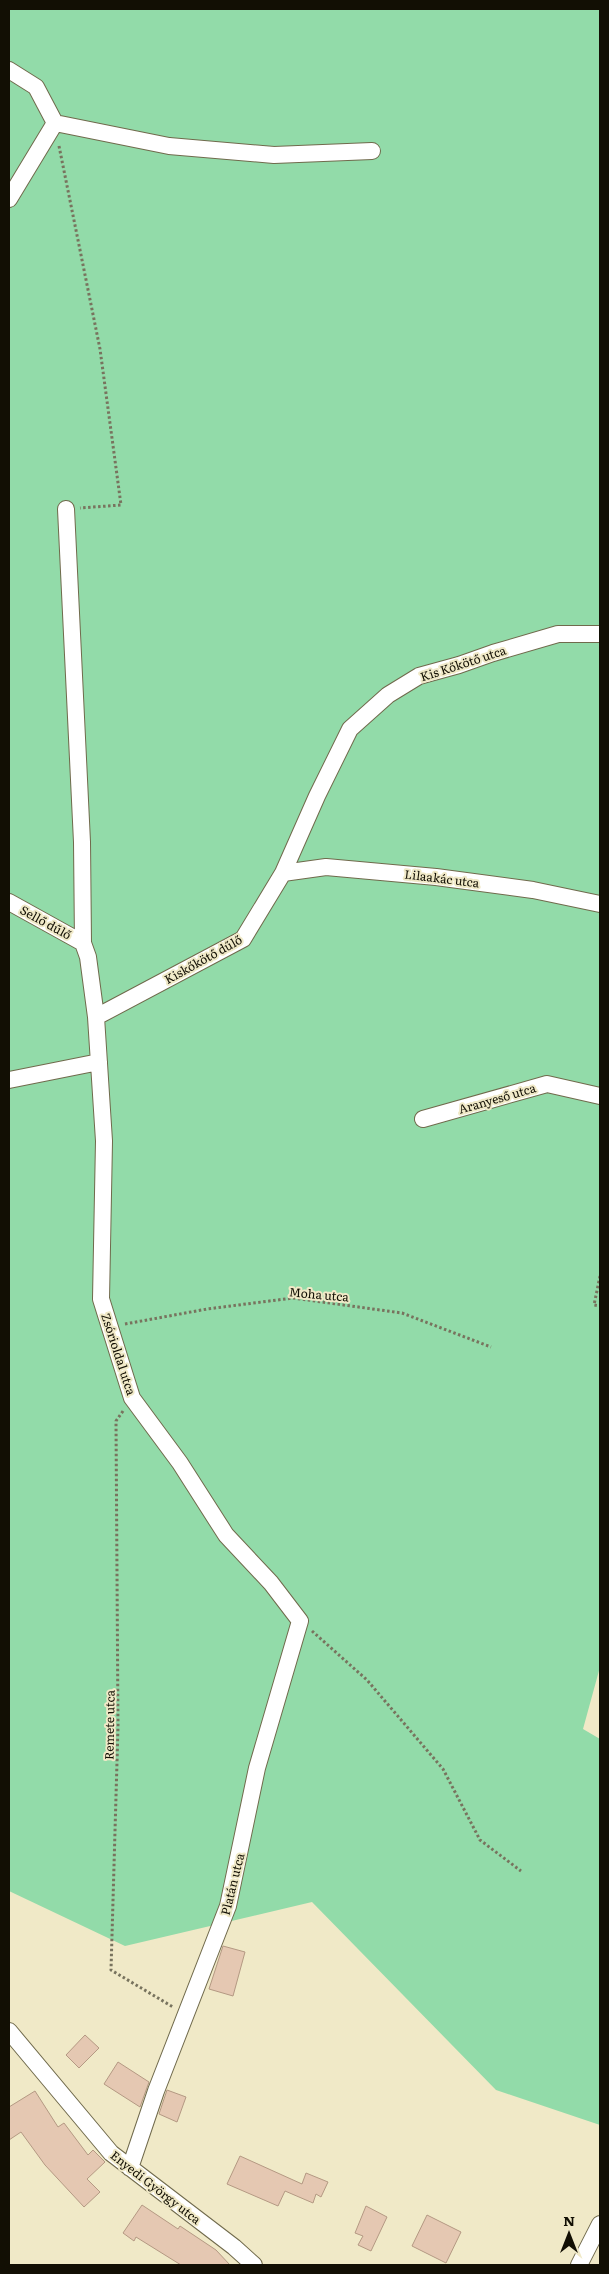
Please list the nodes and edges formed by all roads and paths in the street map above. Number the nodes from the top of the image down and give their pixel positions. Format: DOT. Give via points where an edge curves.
graph roads {
  1 [pos="9,70"];
  2 [pos="54,123"];
  3 [pos="372,151"];
  4 [pos="9,199"];
  5 [pos="66,509"];
  6 [pos="600,634"];
  7 [pos="283,873"];
  8 [pos="9,902"];
  9 [pos="600,904"];
  10 [pos="83,943"];
  11 [pos="96,1017"];
  12 [pos="99,1062"];
  13 [pos="9,1080"];
  14 [pos="600,1096"];
  15 [pos="423,1119"];
  16 [pos="600,1276"];
  17 [pos="600,1306"];
  18 [pos="110,1326"];
  19 [pos="491,1347"];
  20 [pos="132,1398"];
  21 [pos="300,1620"];
  22 [pos="521,1871"];
  23 [pos="186,2014"];
  24 [pos="9,2031"];
  25 [pos="130,2168"];
  26 [pos="600,2224"];
  27 [pos="254,2265"];
  28 [pos="578,2265"];
  1 -- 2 [label="street" via="36,87"];
  2 -- 3 [label="street" via="179,146 274,154"];
  2 -- 4 [label="street"];
  2 -- 5 [label="path" via="100,349 121,505"];
  5 -- 10 [label="street, Zsórioldal utca" via="82,842"];
  6 -- 7 [label="street, Kis Kőkötő utca" via="558,634 419,676 388,695 350,729"];
  7 -- 9 [label="street, Lilaakác utca" via="326,867 436,877 533,890"];
  7 -- 11 [label="street, Kiskőkötő dűlő" via="244,939"];
  8 -- 10 [label="street, Sellő dűlő"];
  10 -- 11 [label="street, Zsórioldal utca" via="88,957"];
  11 -- 12 [label="street, Zsórioldal utca"];
  12 -- 13 [label="street"];
  12 -- 18 [label="street, Zsórioldal utca" via="104,1140 101,1300"];
  14 -- 15 [label="street, Aranyeső utca" via="547,1084"];
  16 -- 17 [label="path" via="594,1304"];
  18 -- 19 [label="path, Moha utca" via="293,1298 402,1313"];
  18 -- 20 [label="street, Zsórioldal utca"];
  20 -- 21 [label="street, Zsórioldal utca" via="180,1463 226,1535"];
  20 -- 23 [label="path, Remete utca" via="116,1420 118,1726 111,1970"];
  21 -- 22 [label="path" via="367,1680 443,1769 480,1840"];
  21 -- 23 [label="street, Platán utca" via="257,1768 228,1906"];
  23 -- 25 [label="street, Platán utca"];
  24 -- 25 [label="street, Enyedi György utca" via="111,2153"];
  25 -- 27 [label="street, Enyedi György utca"];
  26 -- 28 [label="street"];
}
